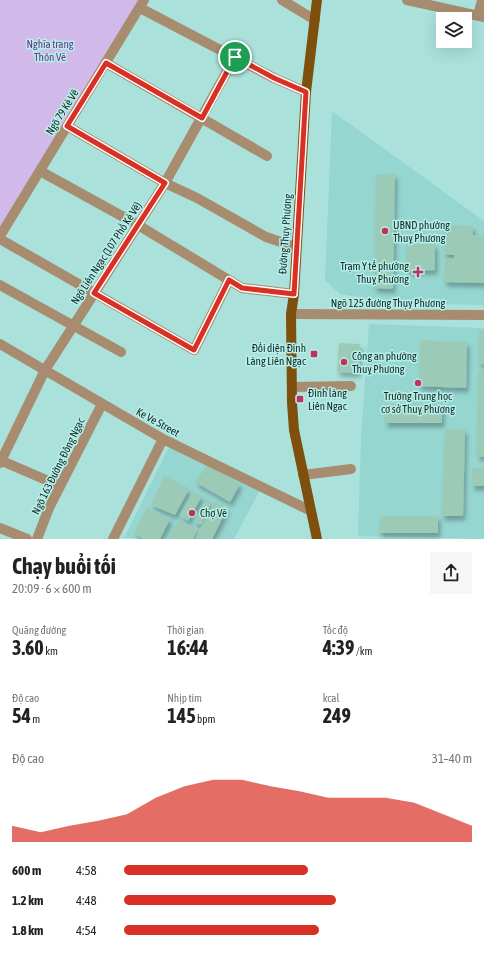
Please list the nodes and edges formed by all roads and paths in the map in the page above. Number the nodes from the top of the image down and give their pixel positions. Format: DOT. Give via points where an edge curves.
graph roads {
  1 [pos="282,0"];
  2 [pos="317,0"];
  3 [pos="407,0"];
  4 [pos="482,0"];
  5 [pos="142,4"];
  6 [pos="481,17"];
  7 [pos="315,20"];
  8 [pos="235,57"];
  9 [pos="106,63"];
  10 [pos="306,92"];
  11 [pos="202,118"];
  12 [pos="67,126"];
  13 [pos="266,156"];
  14 [pos="40,171"];
  15 [pos="165,183"];
  16 [pos="138,225"];
  17 [pos="0,238"];
  18 [pos="296,247"];
  19 [pos="229,280"];
  20 [pos="0,285"];
  21 [pos="94,293"];
  22 [pos="294,294"];
  23 [pos="291,314"];
  24 [pos="484,316"];
  25 [pos="73,326"];
  26 [pos="0,344"];
  27 [pos="121,352"];
  28 [pos="45,370"];
  29 [pos="351,386"];
  30 [pos="292,387"];
  31 [pos="102,404"];
  32 [pos="163,439"];
  33 [pos="0,461"];
  34 [pos="351,469"];
  35 [pos="302,475"];
  36 [pos="60,486"];
  37 [pos="310,510"];
  38 [pos="0,528"];
  39 [pos="27,539"];
  40 [pos="37,539"];
  41 [pos="113,539"];
  42 [pos="317,539"];
  1 -- 7 [label="street"];
  2 -- 7 [label="main road, Đường Thụy Phương"];
  3 -- 6 [label="street"];
  4 -- 6 [label="street"];
  5 -- 8 [label="street"];
  5 -- 9 [label="street, Ngõ 79 Kẻ Vẽ"];
  7 -- 10 [label="main road, Đường Thụy Phương"];
  8 -- 10 [label="street"];
  8 -- 11 [label="street, Ngõ Liên Ngạc (107 Phố Kẻ Vẽ)"];
  9 -- 11 [label="street"];
  9 -- 12 [label="street, Ngõ 79 Kẻ Vẽ"];
  10 -- 18 [label="main road, Đường Thụy Phương"];
  11 -- 13 [label="street"];
  11 -- 15 [label="street, Ngõ Liên Ngạc (107 Phố Kẻ Vẽ)"];
  12 -- 14 [label="street, Ngõ 79 Kẻ Vẽ"];
  12 -- 15 [label="street"];
  14 -- 16 [label="street"];
  14 -- 17 [label="street, Ngõ 79 Kẻ Vẽ"];
  15 -- 16 [label="street, Ngõ Liên Ngạc (107 Phố Kẻ Vẽ)"];
  15 -- 18 [label="street" via="266,237"];
  16 -- 19 [label="street"];
  16 -- 21 [label="street, Ngõ Liên Ngạc (107 Phố Kẻ Vẽ)"];
  17 -- 21 [label="street"];
  18 -- 22 [label="main road, Đường Thụy Phương"];
  19 -- 21 [label="street" via="194,350"];
  19 -- 22 [label="street" via="242,288"];
  20 -- 25 [label="street"];
  21 -- 25 [label="street, Ngõ Liên Ngạc (107 Phố Kẻ Vẽ)"];
  22 -- 23 [label="main road, Đường Thụy Phương"];
  23 -- 24 [label="street, Ngõ 125 đường Thụy Phương"];
  23 -- 30 [label="main road, Đường Thụy Phương"];
  25 -- 27 [label="street"];
  25 -- 28 [label="street, Ngõ Liên Ngạc (107 Phố Kẻ Vẽ)"];
  26 -- 28 [label="street, Ke Ve Street"];
  28 -- 31 [label="street, Ke Ve Street"];
  28 -- 33 [label="street, Ngõ Liên Ngạc (107 Phố Kẻ Vẽ)"];
  29 -- 30 [label="street"];
  30 -- 35 [label="main road, Đường Thụy Phương" via="294,430"];
  31 -- 32 [label="street, Ke Ve Street"];
  31 -- 36 [label="street, Ngõ 163 Đường Đông Ngạc"];
  32 -- 37 [label="street, Ke Ve Street"];
  32 -- 41 [label="street"];
  33 -- 36 [label="street"];
  34 -- 35 [label="street"];
  35 -- 37 [label="main road, Đường Thụy Phương"];
  36 -- 40 [label="street, Ngõ 163 Đường Đông Ngạc"];
  37 -- 42 [label="main road, Đường Thụy Phương"];
  38 -- 39 [label="street"];
}
